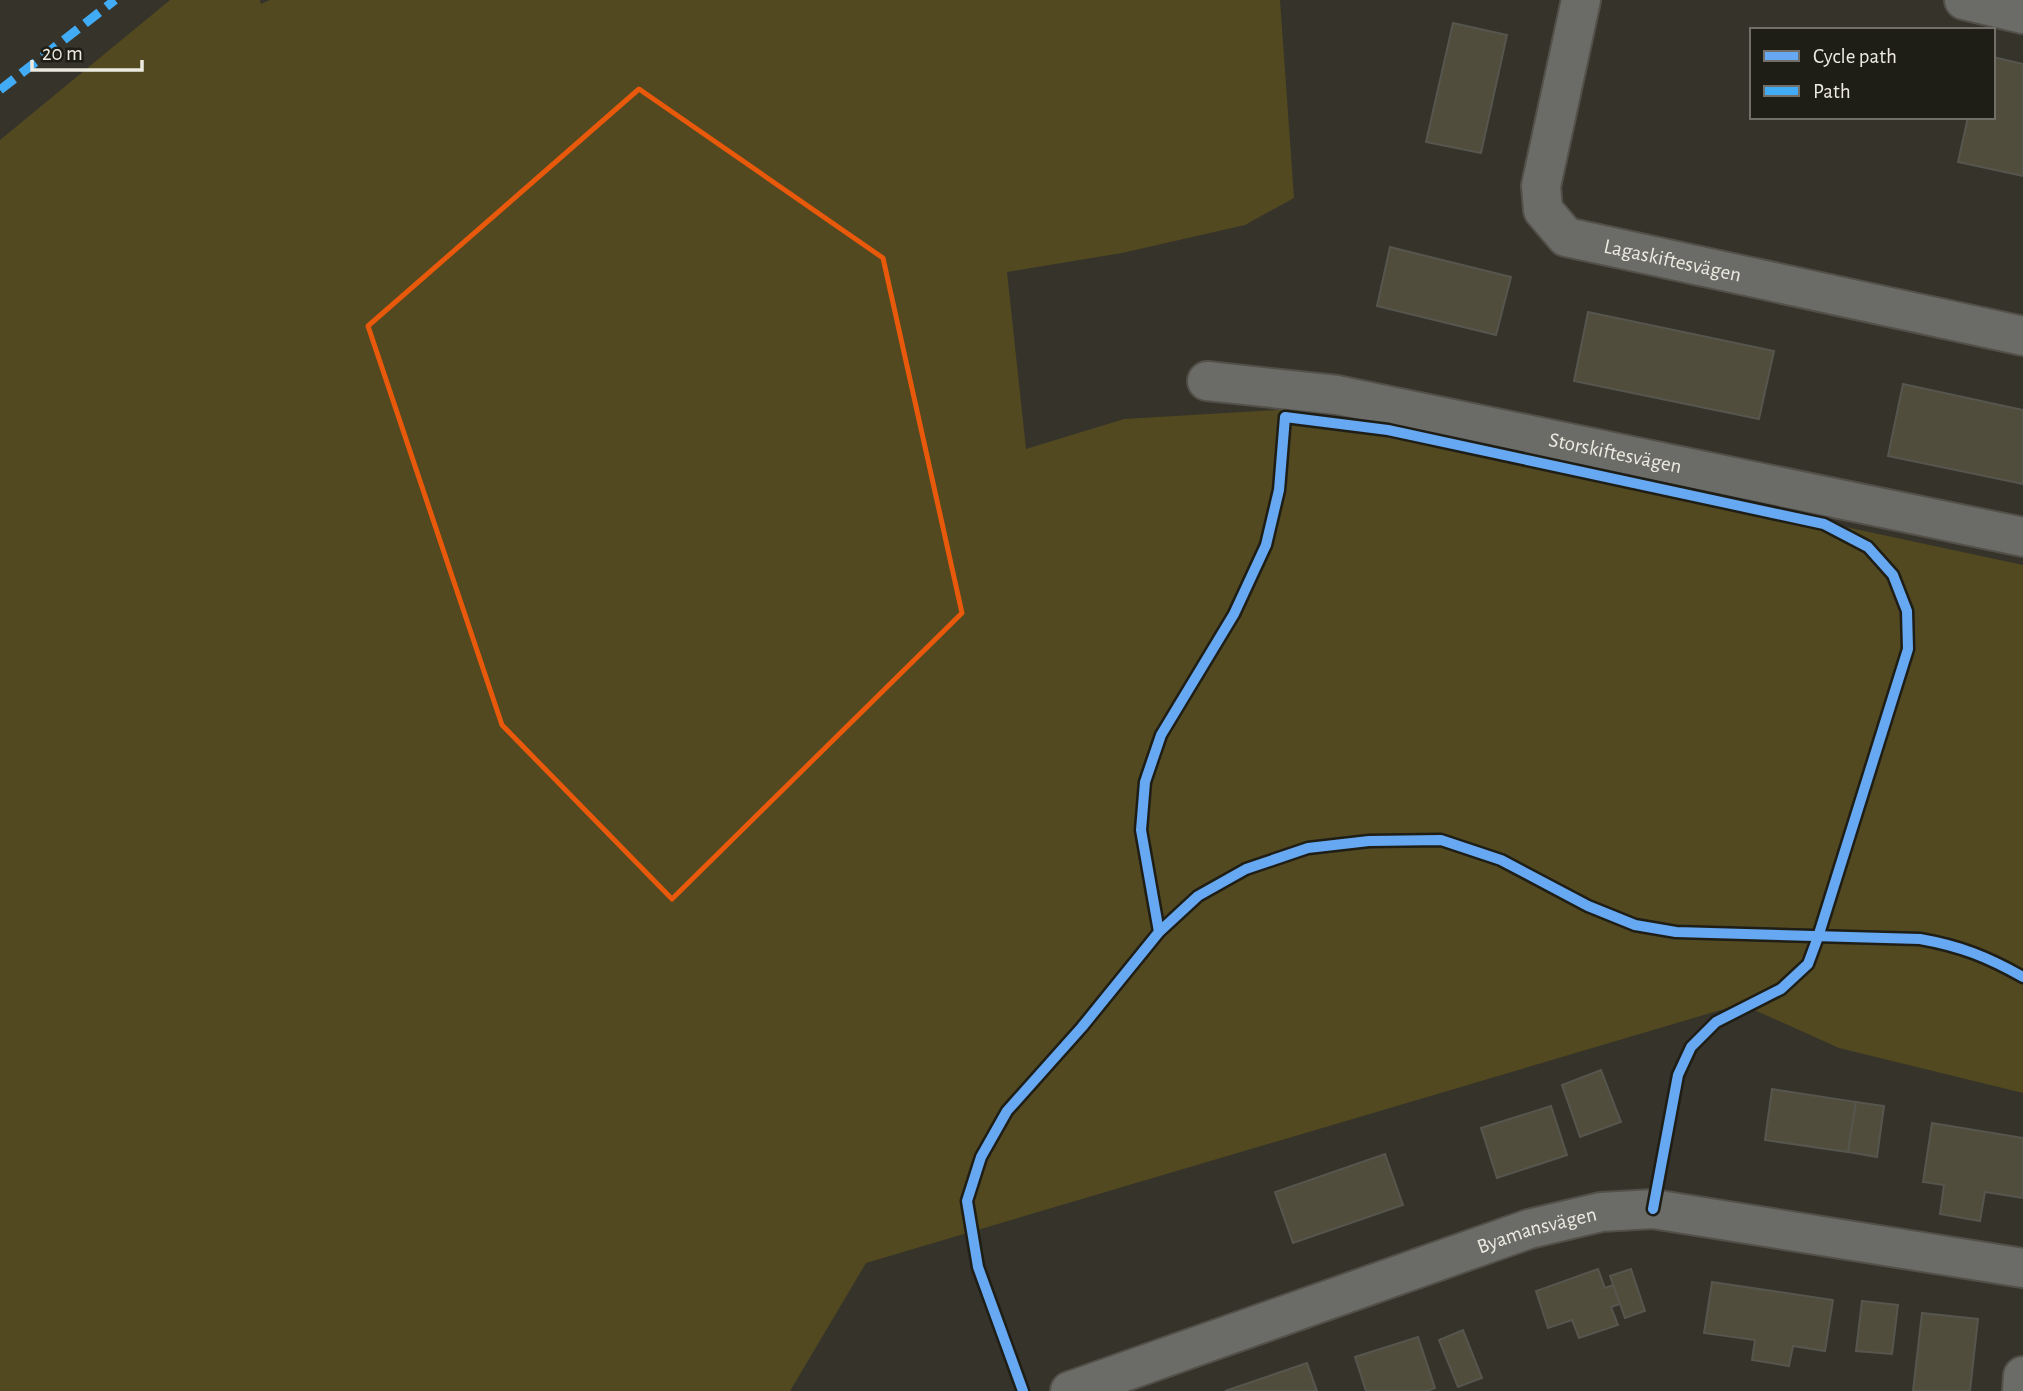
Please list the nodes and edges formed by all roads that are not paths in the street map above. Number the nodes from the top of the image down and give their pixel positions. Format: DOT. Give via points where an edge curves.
graph roads {
  1 [pos="1581,0"];
  2 [pos="1964,0"];
  3 [pos="2023,14"];
  4 [pos="2023,336"];
  5 [pos="1207,381"];
  6 [pos="2023,537"];
  7 [pos="2023,1268"];
  8 [pos="2023,1376"];
  9 [pos="1070,1391"];
  10 [pos="2022,1391"];
  1 -- 4 [label="street, Lagaskiftesvägen" via="1541,186 1543,210 1566,237"];
  2 -- 3 [label="street"];
  5 -- 6 [label="street, Storskiftesvägen" via="1336,395"];
  7 -- 9 [label="street, Byamansvägen" via="1653,1209 1601,1212 1529,1229"];
  8 -- 10 [label="street"];
}
